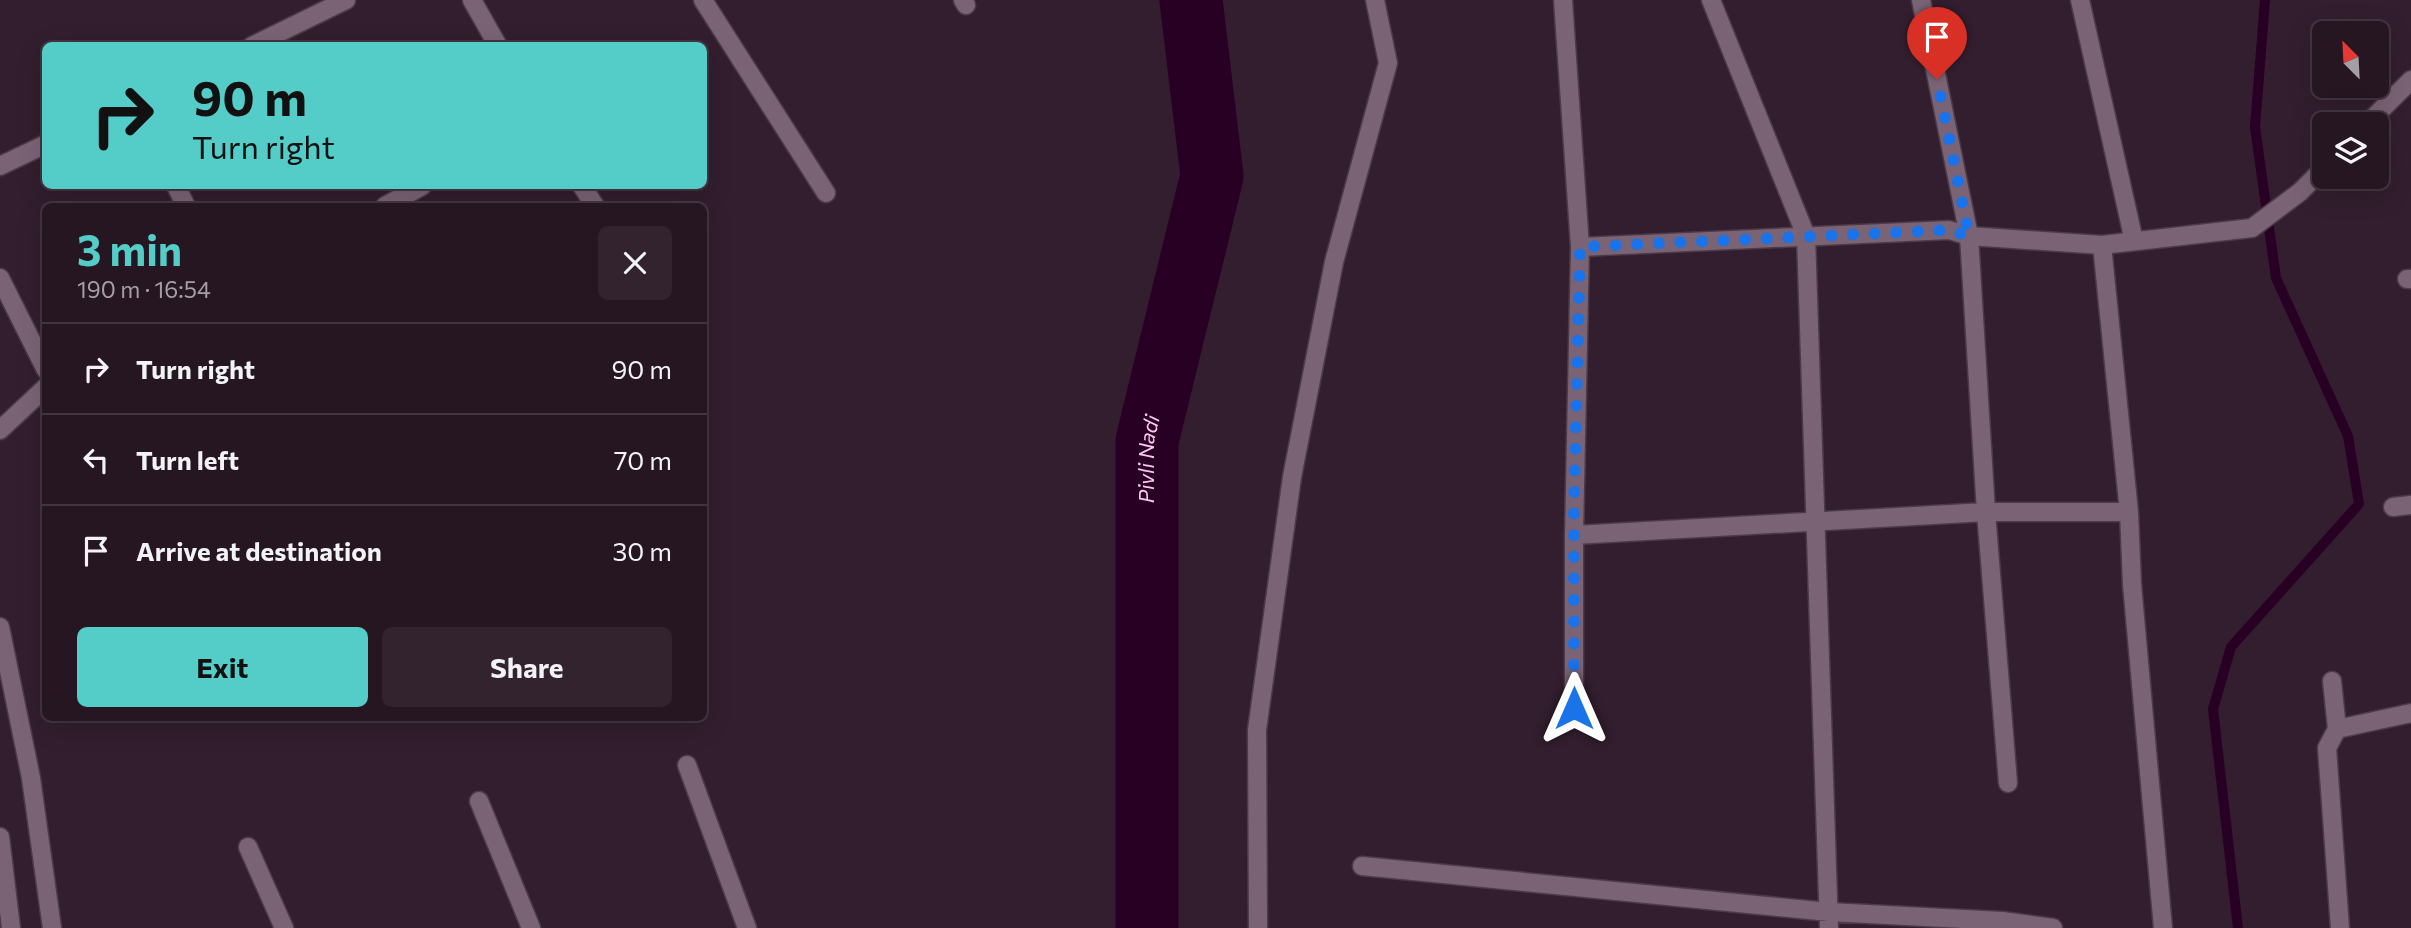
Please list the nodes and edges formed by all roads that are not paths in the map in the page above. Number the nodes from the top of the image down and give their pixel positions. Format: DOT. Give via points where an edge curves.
graph roads {
  1 [pos="346,0"];
  2 [pos="472,0"];
  3 [pos="703,0"];
  4 [pos="1375,0"];
  5 [pos="1563,0"];
  6 [pos="1711,0"];
  7 [pos="1921,0"];
  8 [pos="2080,0"];
  9 [pos="260,42"];
  10 [pos="496,42"];
  11 [pos="2411,80"];
  12 [pos="2379,112"];
  13 [pos="42,146"];
  14 [pos="0,166"];
  15 [pos="2312,180"];
  16 [pos="416,189"];
  17 [pos="826,193"];
  18 [pos="391,203"];
  19 [pos="1806,236"];
  20 [pos="1969,236"];
  21 [pos="2134,241"];
  22 [pos="2102,245"];
  23 [pos="1580,247"];
  24 [pos="0,278"];
  25 [pos="42,362"];
  26 [pos="42,391"];
  27 [pos="0,430"];
  28 [pos="1986,512"];
  29 [pos="2129,512"];
  30 [pos="1817,523"];
  31 [pos="1574,535"];
  32 [pos="0,627"];
  33 [pos="2332,681"];
  34 [pos="1574,708"];
  35 [pos="2411,713"];
  36 [pos="2337,729"];
  37 [pos="687,765"];
  38 [pos="2008,783"];
  39 [pos="479,801"];
  40 [pos="0,836"];
  41 [pos="248,847"];
  42 [pos="1362,866"];
  43 [pos="1829,920"];
  44 [pos="10,928"];
  45 [pos="52,928"];
  46 [pos="284,928"];
  47 [pos="531,928"];
  48 [pos="747,928"];
  49 [pos="1258,928"];
  50 [pos="2053,928"];
  51 [pos="2164,928"];
  52 [pos="2340,928"];
  1 -- 9 [label="street"];
  2 -- 10 [label="street"];
  3 -- 17 [label="street"];
  4 -- 49 [label="street" via="1388,63 1334,262 1292,477 1257,730"];
  5 -- 23 [label="street"];
  6 -- 19 [label="street"];
  7 -- 20 [label="street"];
  8 -- 21 [label="street"];
  11 -- 12 [label="street"];
  13 -- 14 [label="street"];
  15 -- 21 [label="street" via="2252,228"];
  16 -- 18 [label="street"];
  19 -- 20 [label="street" via="1949,230"];
  19 -- 23 [label="street"];
  19 -- 30 [label="street"];
  20 -- 22 [label="street"];
  20 -- 28 [label="street"];
  21 -- 22 [label="street"];
  22 -- 29 [label="street"];
  23 -- 31 [label="street"];
  24 -- 25 [label="street"];
  26 -- 27 [label="street"];
  28 -- 29 [label="street"];
  28 -- 30 [label="street"];
  28 -- 38 [label="street"];
  29 -- 51 [label="street"];
  30 -- 31 [label="street"];
  30 -- 43 [label="street"];
  31 -- 34 [label="street"];
  32 -- 45 [label="street" via="31,778"];
  33 -- 36 [label="street"];
  35 -- 36 [label="street"];
  36 -- 52 [label="street" via="2327,748"];
  37 -- 48 [label="street"];
  39 -- 47 [label="street"];
  40 -- 44 [label="street"];
  41 -- 46 [label="street"];
  42 -- 43 [label="street"];
  43 -- 50 [label="street" via="2002,921"];
}
